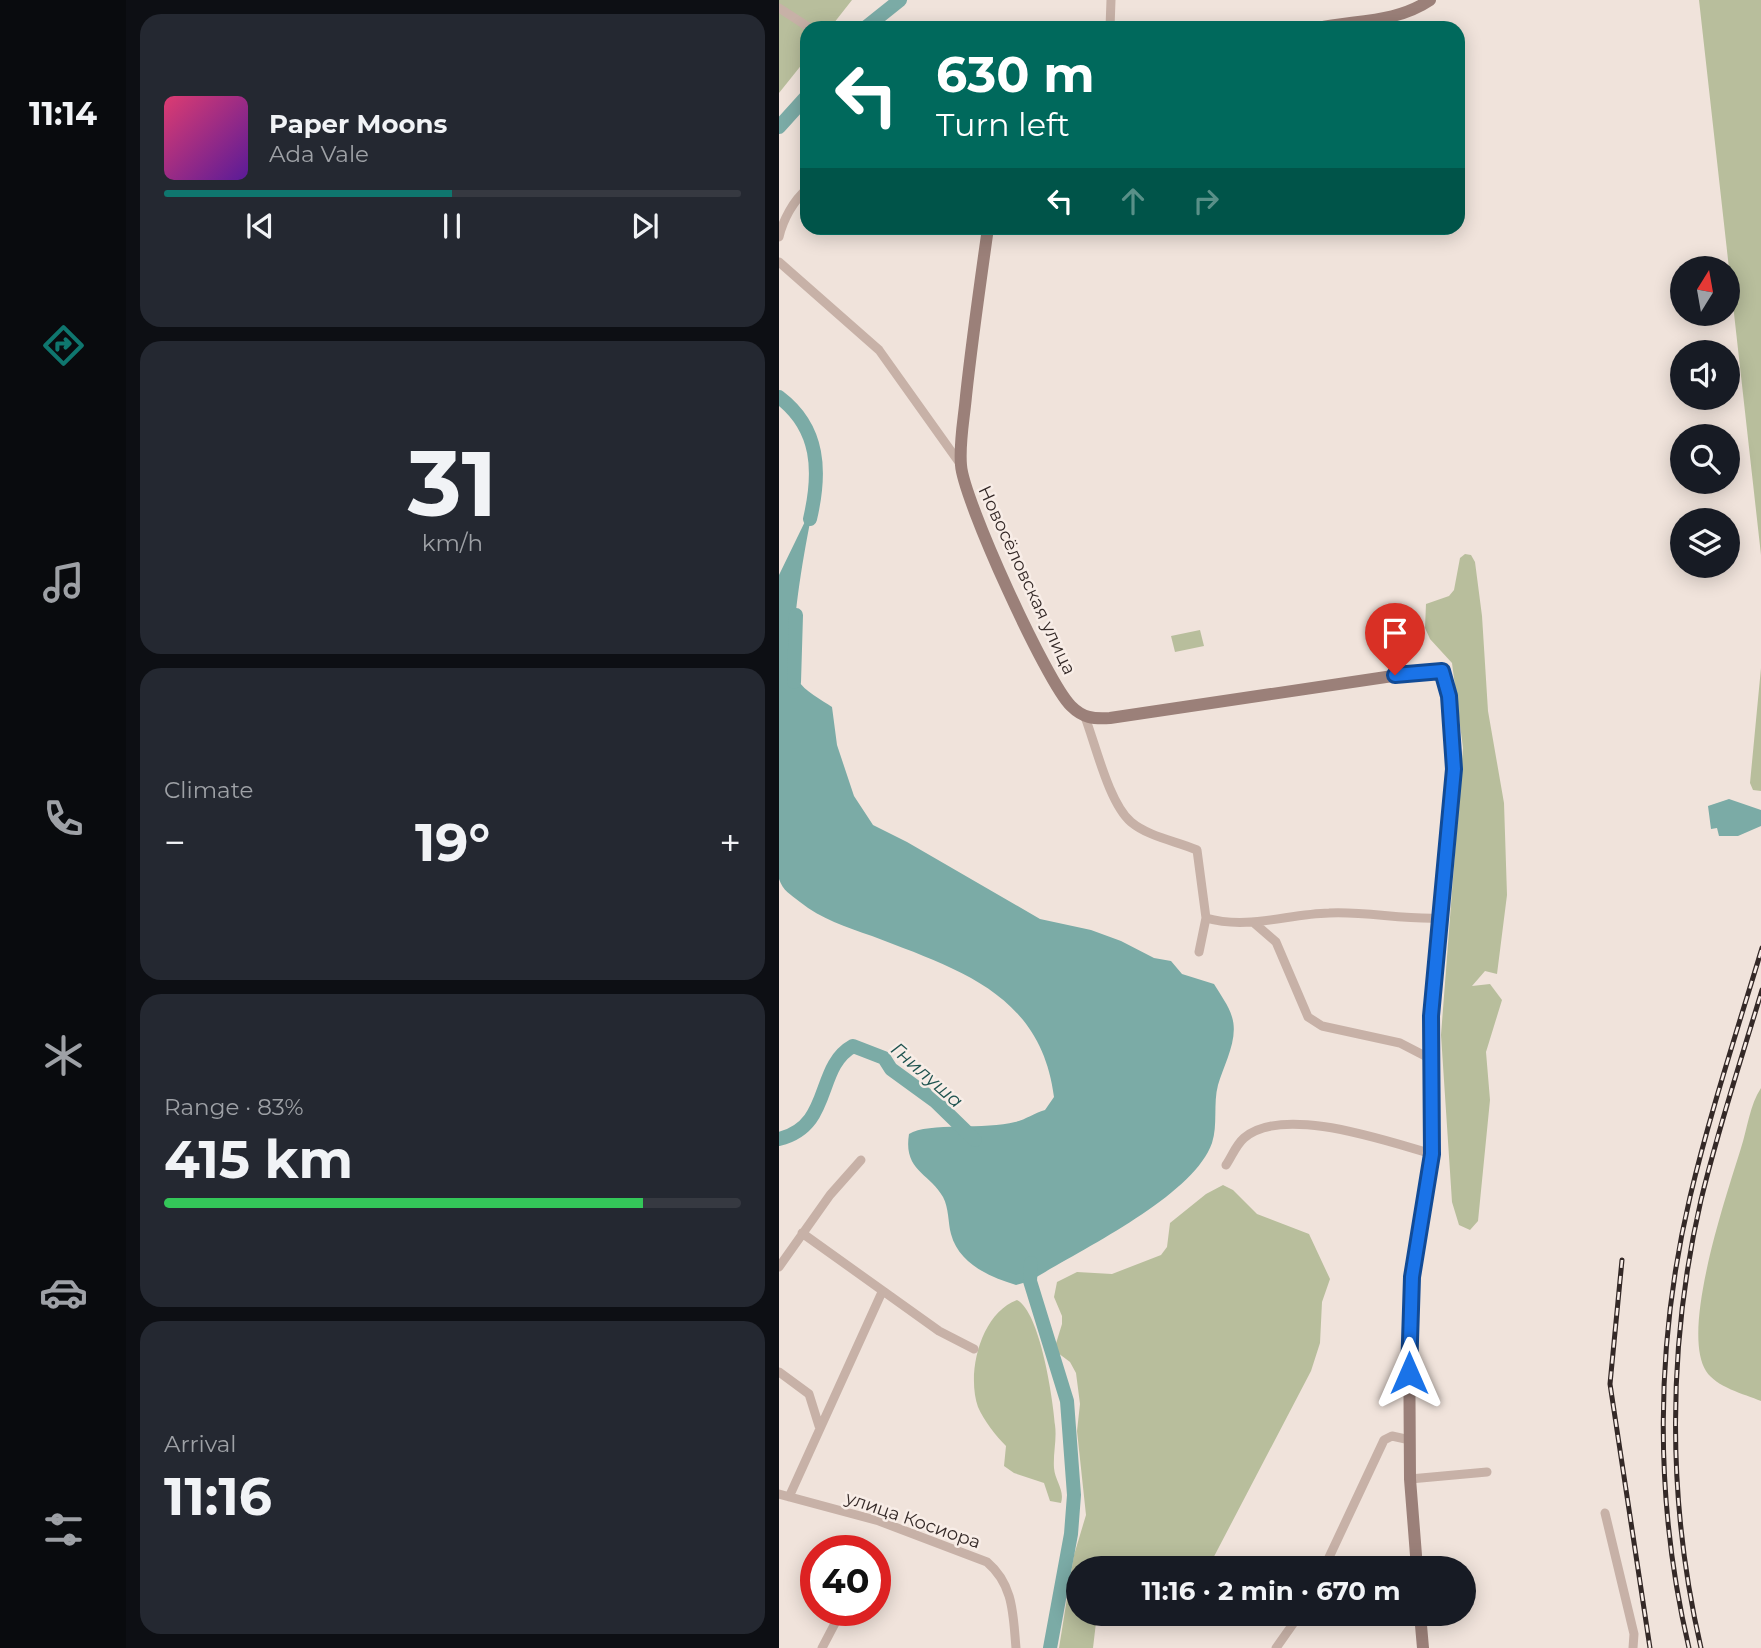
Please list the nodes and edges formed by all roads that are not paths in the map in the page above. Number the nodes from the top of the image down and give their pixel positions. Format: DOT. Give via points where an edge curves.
graph roads {
  1 [pos="1111,0"];
  2 [pos="1430,0"];
  3 [pos="779,8"];
  4 [pos="1110,21"];
  5 [pos="1371,21"];
  6 [pos="800,22"];
  7 [pos="800,195"];
  8 [pos="987,235"];
  9 [pos="779,237"];
  10 [pos="779,262"];
  11 [pos="961,465"];
  12 [pos="1085,717"];
  13 [pos="1207,918"];
  14 [pos="1441,918"];
  15 [pos="1253,922"];
  16 [pos="1199,952"];
  17 [pos="1429,1059"];
  18 [pos="1432,1154"];
  19 [pos="861,1160"];
  20 [pos="1226,1165"];
  21 [pos="802,1233"];
  22 [pos="779,1267"];
  23 [pos="882,1292"];
  24 [pos="974,1349"];
  25 [pos="779,1371"];
  26 [pos="819,1426"];
  27 [pos="1410,1440"];
  28 [pos="1487,1472"];
  29 [pos="1410,1479"];
  30 [pos="783,1497"];
  31 [pos="1605,1513"];
  32 [pos="1330,1556"];
  33 [pos="1416,1556"];
  34 [pos="834,1626"];
  35 [pos="1292,1626"];
  36 [pos="1421,1626"];
  37 [pos="822,1648"];
  38 [pos="1016,1648"];
  39 [pos="1276,1648"];
  40 [pos="1423,1648"];
  41 [pos="1633,1648"];
  1 -- 4 [label="street"];
  2 -- 5 [label="street" via="1408,13"];
  3 -- 6 [label="street"];
  7 -- 9 [label="street"];
  8 -- 11 [label="street"];
  10 -- 11 [label="street, Новосёловская улица" via="879,350"];
  11 -- 12 [label="street, Новосёловская улица" via="965,488 990,548 1055,686"];
  12 -- 13 [label="street, Новосёловская улица" via="1115,799 1130,821 1197,850"];
  12 -- 14 [label="street" via="1132,716 1442,671 1455,749"];
  13 -- 15 [label="street" via="1224,923"];
  13 -- 16 [label="street, Новосёловская улица"];
  14 -- 15 [label="street" via="1329,912"];
  14 -- 17 [label="street"];
  15 -- 17 [label="street" via="1276,942 1308,1017 1322,1026 1400,1043"];
  17 -- 18 [label="street"];
  18 -- 20 [label="street" via="1323,1125 1294,1125 1246,1137"];
  18 -- 27 [label="street" via="1412,1277"];
  19 -- 21 [label="street"];
  21 -- 22 [label="street"];
  21 -- 23 [label="street"];
  23 -- 24 [label="street"];
  23 -- 26 [label="street"];
  25 -- 26 [label="street" via="809,1394"];
  26 -- 30 [label="street"];
  27 -- 29 [label="street"];
  27 -- 32 [label="street" via="1392,1436 1384,1440"];
  28 -- 29 [label="street"];
  29 -- 33 [label="street"];
  30 -- 38 [label="street, улица Косиора" via="879,1521 987,1562 1009,1589"];
  31 -- 41 [label="street" via="1634,1634"];
  34 -- 37 [label="street"];
  35 -- 39 [label="street"];
  36 -- 40 [label="street"];
}
